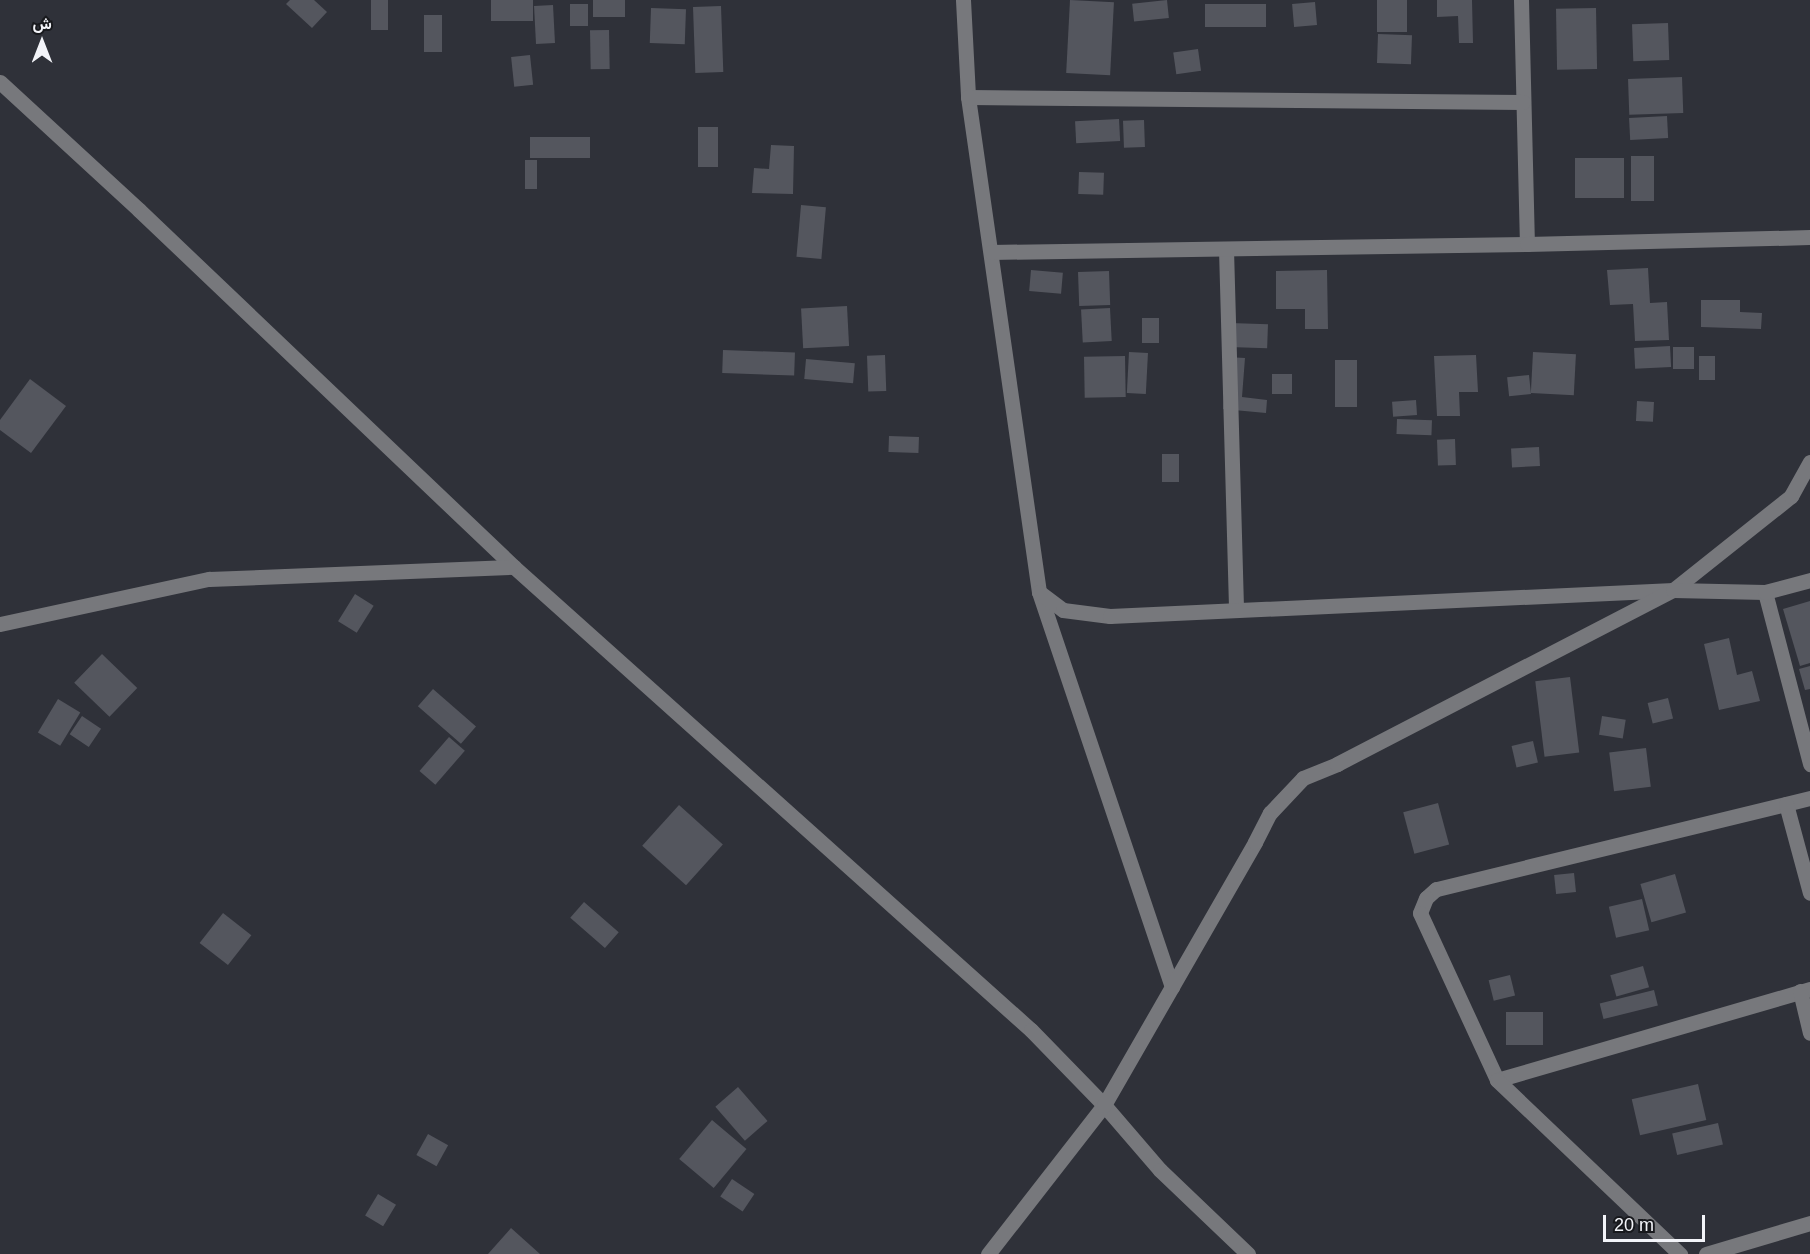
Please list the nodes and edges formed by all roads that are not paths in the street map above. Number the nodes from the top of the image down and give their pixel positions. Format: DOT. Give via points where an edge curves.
graph roads {
  1 [pos="963,0"];
  2 [pos="1521,0"];
  3 [pos="0,82"];
  4 [pos="968,97"];
  5 [pos="1523,102"];
  6 [pos="1810,237"];
  7 [pos="1527,244"];
  8 [pos="1226,249"];
  9 [pos="991,252"];
  10 [pos="1810,462"];
  11 [pos="514,567"];
  12 [pos="1810,580"];
  13 [pos="1673,590"];
  14 [pos="1039,592"];
  15 [pos="1765,592"];
  16 [pos="1236,610"];
  17 [pos="0,624"];
  18 [pos="1810,764"];
  19 [pos="1810,798"];
  20 [pos="1786,804"];
  21 [pos="1810,892"];
  22 [pos="1172,987"];
  23 [pos="1805,990"];
  24 [pos="1810,1033"];
  25 [pos="1497,1080"];
  26 [pos="1104,1105"];
  27 [pos="1810,1223"];
  28 [pos="987,1254"];
  29 [pos="1248,1254"];
  30 [pos="1680,1254"];
  31 [pos="1706,1254"];
  1 -- 4 [label="street"];
  2 -- 5 [label="street"];
  3 -- 11 [label="street"];
  4 -- 5 [label="street"];
  4 -- 9 [label="street"];
  5 -- 7 [label="street"];
  6 -- 7 [label="street"];
  7 -- 8 [label="street"];
  8 -- 9 [label="street"];
  8 -- 16 [label="street"];
  9 -- 14 [label="street"];
  10 -- 13 [label="street" via="1791,496"];
  11 -- 17 [label="street" via="209,579"];
  11 -- 26 [label="street" via="1031,1030"];
  12 -- 15 [label="street"];
  13 -- 15 [label="street"];
  13 -- 16 [label="street"];
  13 -- 22 [label="street" via="1303,778 1270,813"];
  14 -- 16 [label="street" via="1063,610 1110,616"];
  14 -- 22 [label="street"];
  15 -- 18 [label="street"];
  19 -- 20 [label="street"];
  20 -- 21 [label="street"];
  20 -- 25 [label="street" via="1436,889 1426,898 1420,914"];
  22 -- 26 [label="street"];
  23 -- 24 [label="street"];
  23 -- 25 [label="street"];
  25 -- 30 [label="street"];
  26 -- 28 [label="street"];
  26 -- 29 [label="street" via="1160,1170"];
  27 -- 31 [label="street"];
}
